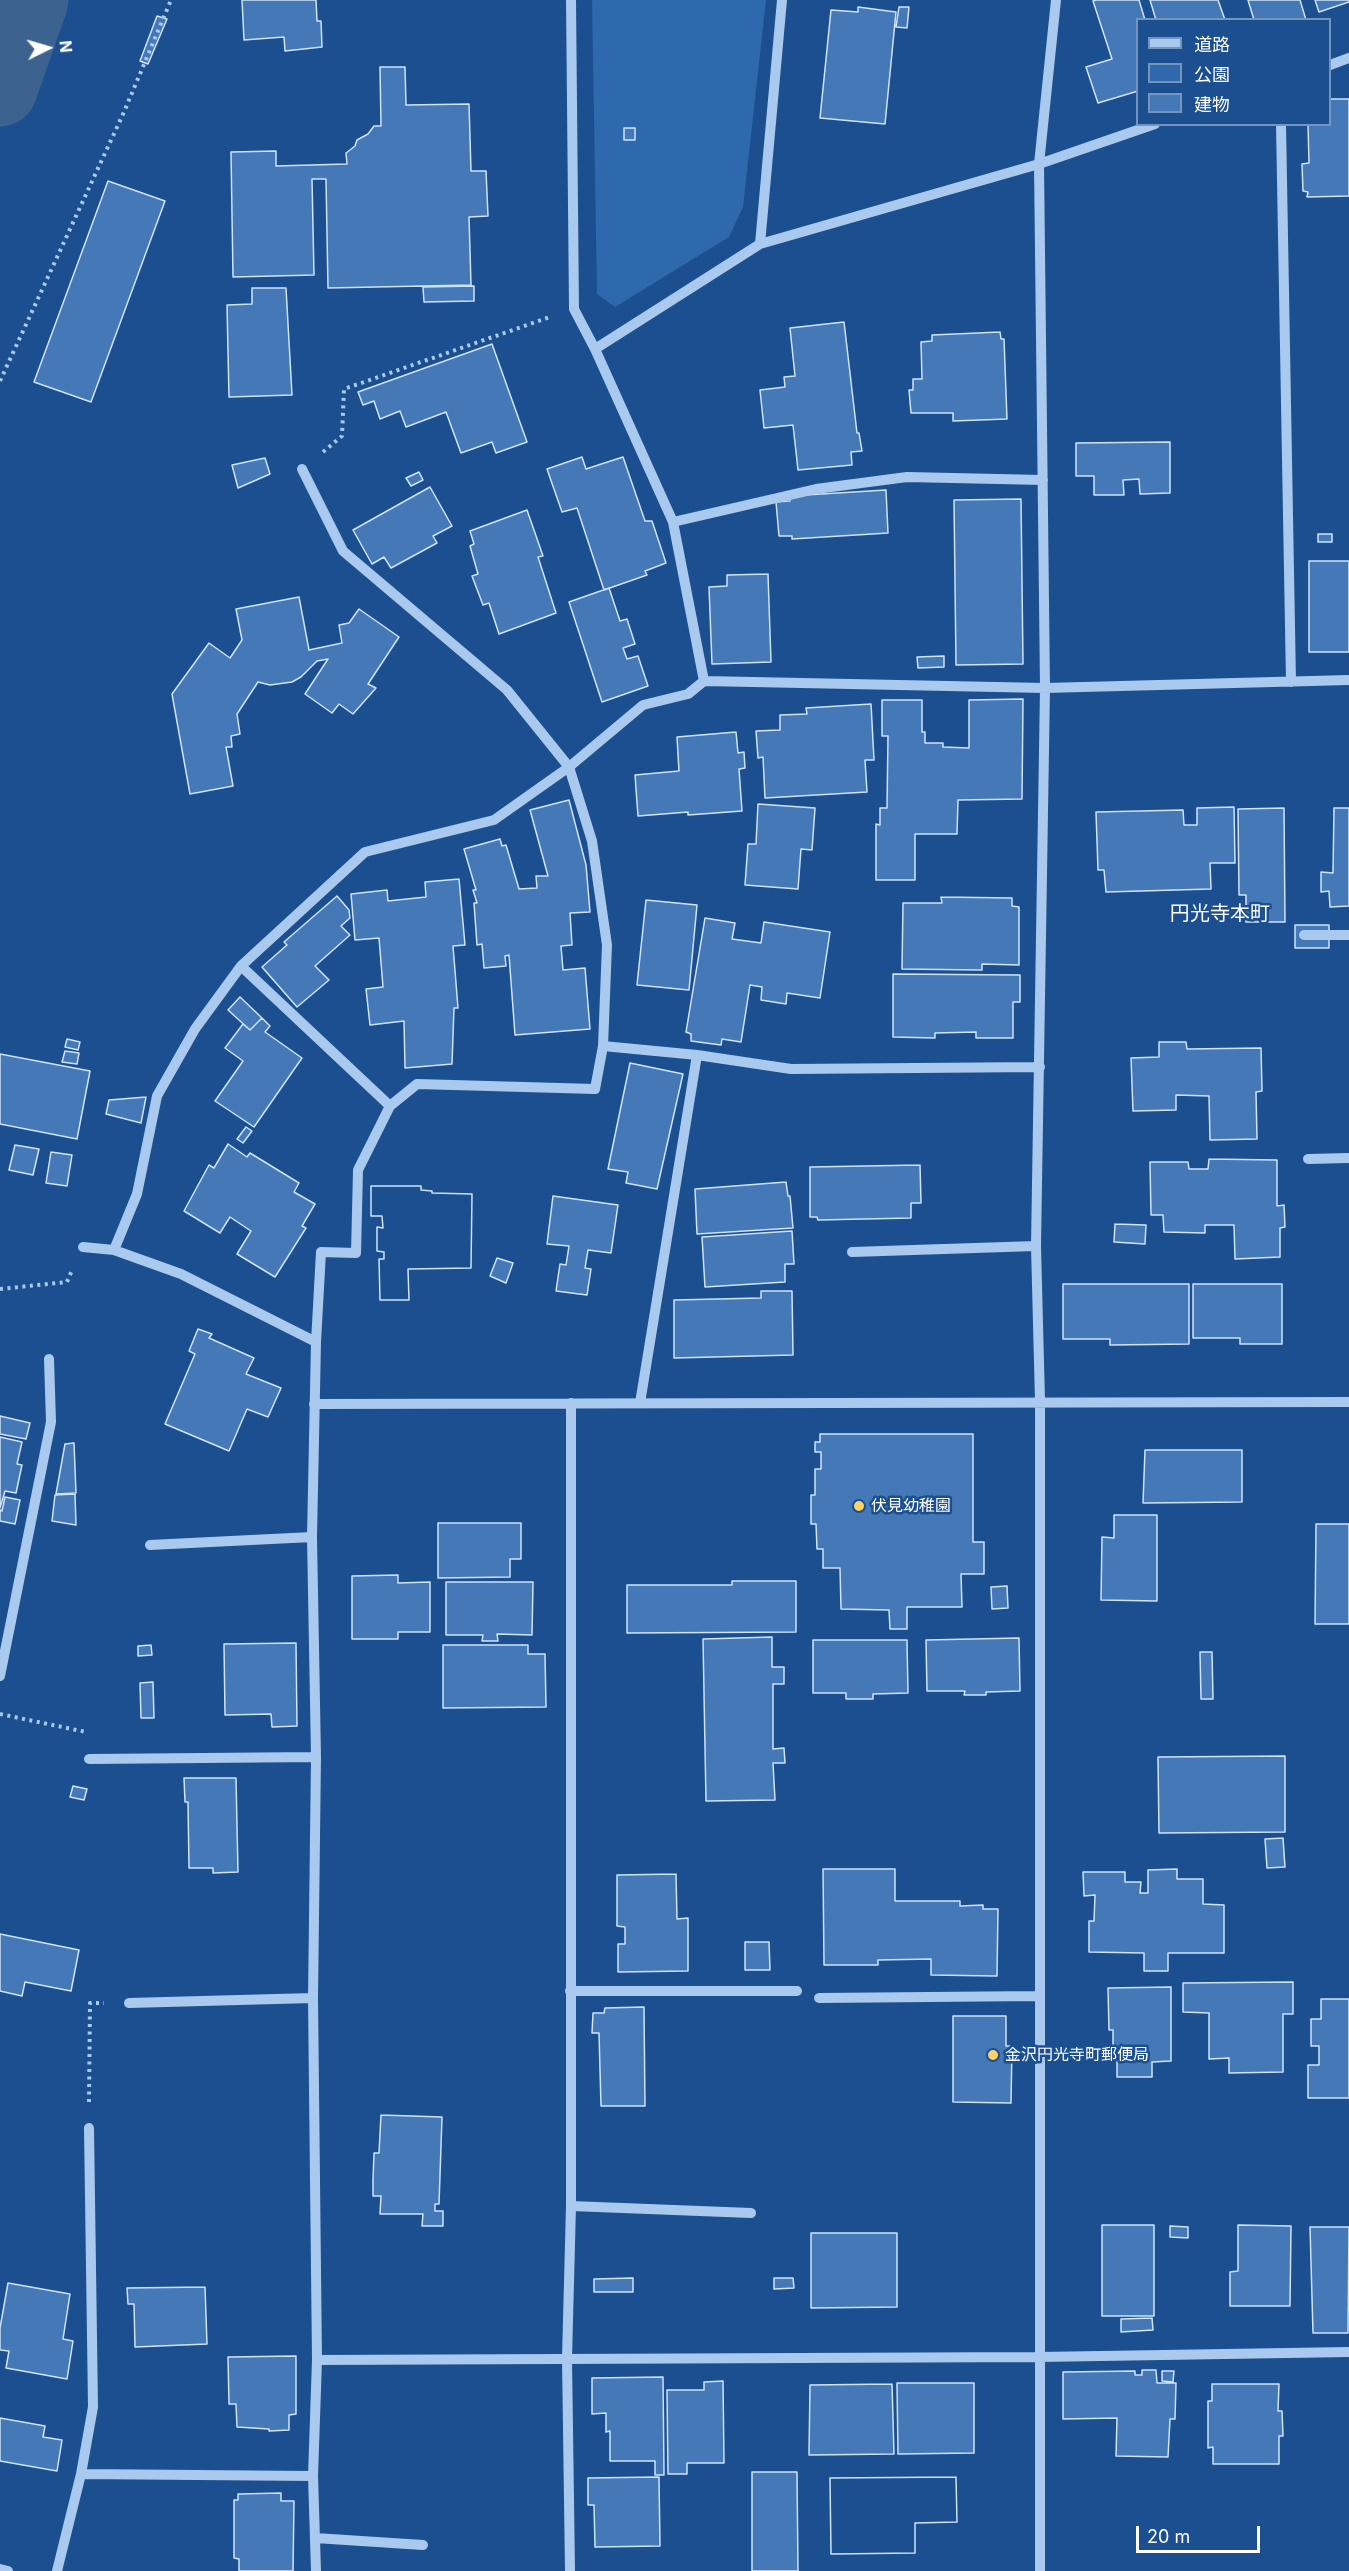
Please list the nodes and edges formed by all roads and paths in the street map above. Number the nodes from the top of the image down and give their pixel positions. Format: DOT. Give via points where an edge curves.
graph roads {
  1 [pos="171,0"];
  2 [pos="571,0"];
  3 [pos="782,0"];
  4 [pos="1056,0"];
  5 [pos="1349,58"];
  6 [pos="1331,64"];
  7 [pos="1149,126"];
  8 [pos="1281,126"];
  9 [pos="1039,164"];
  10 [pos="760,244"];
  11 [pos="574,309"];
  12 [pos="595,349"];
  13 [pos="0,381"];
  14 [pos="302,469"];
  15 [pos="1043,480"];
  16 [pos="673,522"];
  17 [pos="1349,680"];
  18 [pos="704,681"];
  19 [pos="1291,682"];
  20 [pos="1045,688"];
  21 [pos="568,768"];
  22 [pos="1304,935"];
  23 [pos="1349,935"];
  24 [pos="241,966"];
  25 [pos="603,1046"];
  26 [pos="697,1054"];
  27 [pos="1040,1067"];
  28 [pos="390,1106"];
  29 [pos="1349,1158"];
  30 [pos="1308,1159"];
  31 [pos="1036,1246"];
  32 [pos="83,1247"];
  33 [pos="114,1250"];
  34 [pos="852,1252"];
  35 [pos="0,1289"];
  36 [pos="316,1342"];
  37 [pos="49,1359"];
  38 [pos="1040,1401"];
  39 [pos="1349,1402"];
  40 [pos="571,1403"];
  41 [pos="640,1403"];
  42 [pos="314,1404"];
  43 [pos="312,1537"];
  44 [pos="150,1545"];
  45 [pos="0,1676"];
  46 [pos="0,1714"];
  47 [pos="316,1757"];
  48 [pos="88,1759"];
  49 [pos="570,1991"];
  50 [pos="797,1991"];
  51 [pos="1039,1996"];
  52 [pos="314,1998"];
  53 [pos="819,1998"];
  54 [pos="129,2003"];
  55 [pos="89,2128"];
  56 [pos="571,2206"];
  57 [pos="751,2213"];
  58 [pos="1349,2352"];
  59 [pos="1039,2357"];
  60 [pos="567,2358"];
  61 [pos="316,2360"];
  62 [pos="81,2474"];
  63 [pos="313,2476"];
  64 [pos="315,2538"];
  65 [pos="423,2545"];
  66 [pos="0,2569"];
  67 [pos="8,2571"];
  68 [pos="57,2571"];
  69 [pos="316,2571"];
  70 [pos="570,2571"];
  71 [pos="1040,2571"];
  1 -- 13 [label="path"];
  2 -- 11 [label="street"];
  3 -- 10 [label="street"];
  4 -- 9 [label="street"];
  5 -- 6 [label="street"];
  7 -- 9 [label="street"];
  8 -- 19 [label="street"];
  9 -- 10 [label="street"];
  9 -- 15 [label="street"];
  10 -- 12 [label="street"];
  11 -- 12 [label="street"];
  11 -- 14 [label="path" via="344,389 342,436"];
  12 -- 16 [label="street"];
  14 -- 21 [label="street" via="343,551 507,690"];
  15 -- 16 [label="street" via="907,477 816,489"];
  15 -- 20 [label="street"];
  16 -- 18 [label="street"];
  17 -- 19 [label="street"];
  18 -- 20 [label="street"];
  18 -- 21 [label="street" via="688,694 643,705"];
  19 -- 20 [label="street"];
  20 -- 27 [label="street"];
  21 -- 24 [label="street" via="494,820 365,852"];
  21 -- 25 [label="street" via="592,841 607,945"];
  22 -- 23 [label="street"];
  24 -- 28 [label="street"];
  24 -- 33 [label="street" via="195,1029 157,1096 137,1194"];
  25 -- 26 [label="street"];
  25 -- 28 [label="street" via="595,1089 417,1084"];
  26 -- 27 [label="street" via="790,1069"];
  26 -- 41 [label="street"];
  27 -- 31 [label="street"];
  28 -- 36 [label="street" via="358,1170 356,1253 321,1251"];
  29 -- 30 [label="street"];
  31 -- 34 [label="street"];
  31 -- 38 [label="street"];
  32 -- 33 [label="street"];
  32 -- 35 [label="path" via="67,1282"];
  33 -- 36 [label="street" via="181,1274"];
  36 -- 42 [label="street"];
  37 -- 45 [label="street" via="51,1422"];
  38 -- 39 [label="street"];
  38 -- 41 [label="street"];
  38 -- 51 [label="street"];
  40 -- 41 [label="street"];
  40 -- 42 [label="street"];
  40 -- 49 [label="street"];
  42 -- 43 [label="street"];
  43 -- 44 [label="street"];
  43 -- 47 [label="street"];
  46 -- 48 [label="path" via="86,1730"];
  47 -- 48 [label="street"];
  47 -- 52 [label="street"];
  49 -- 50 [label="street"];
  49 -- 56 [label="street"];
  51 -- 53 [label="street"];
  51 -- 59 [label="street"];
  52 -- 54 [label="street"];
  52 -- 61 [label="street"];
  54 -- 55 [label="path" via="90,2003"];
  55 -- 62 [label="street" via="93,2407"];
  56 -- 57 [label="street"];
  56 -- 60 [label="street"];
  58 -- 59 [label="street"];
  59 -- 60 [label="street"];
  59 -- 71 [label="street"];
  60 -- 61 [label="street"];
  60 -- 70 [label="street"];
  61 -- 63 [label="street"];
  62 -- 63 [label="street"];
  62 -- 68 [label="street"];
  63 -- 64 [label="street"];
  64 -- 65 [label="street"];
  64 -- 69 [label="street"];
  66 -- 67 [label="street"];
}
